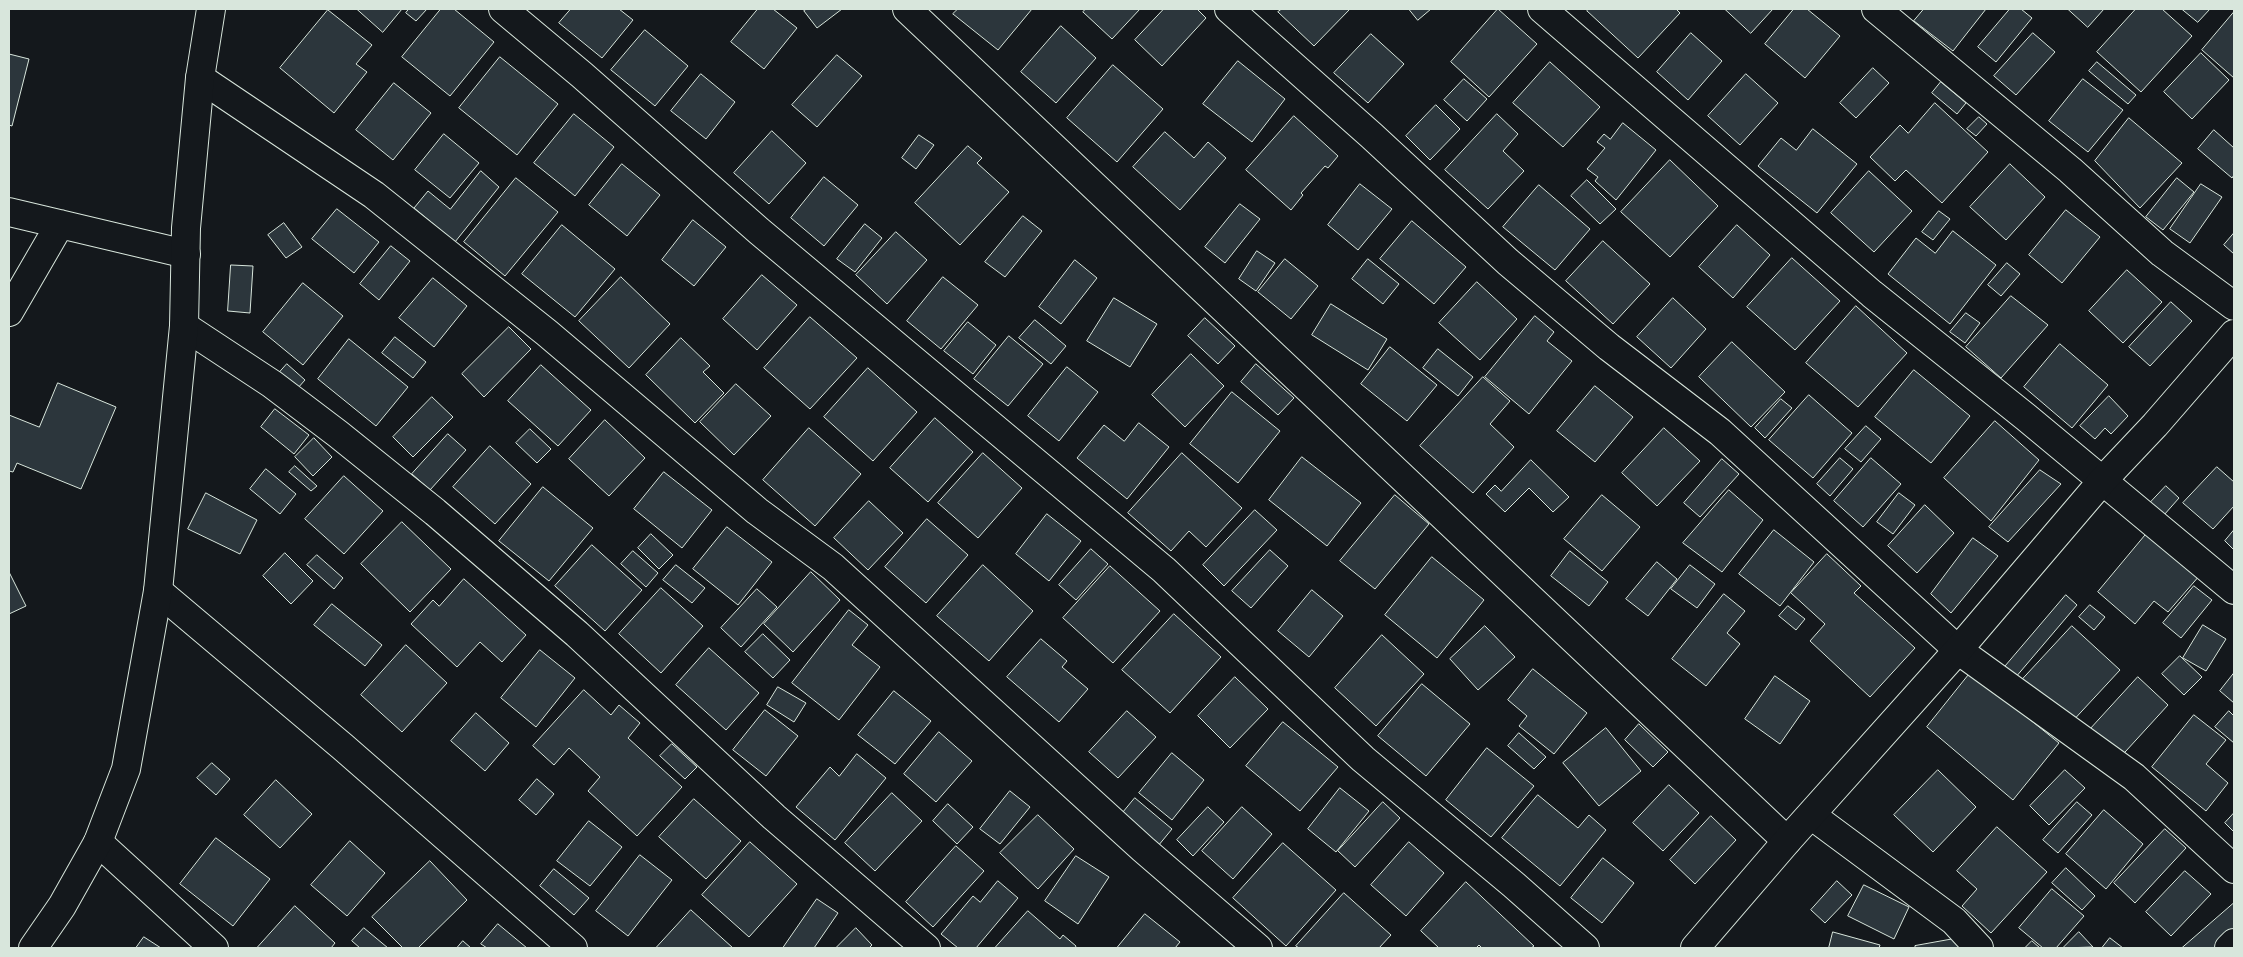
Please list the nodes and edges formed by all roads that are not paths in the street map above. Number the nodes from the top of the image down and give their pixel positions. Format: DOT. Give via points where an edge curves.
graph roads {
  1 [pos="210,9"];
  2 [pos="503,9"];
  3 [pos="907,9"];
  4 [pos="1228,9"];
  5 [pos="1542,9"];
  6 [pos="1876,9"];
  7 [pos="200,78"];
  8 [pos="9,212"];
  9 [pos="60,224"];
  10 [pos="186,254"];
  11 [pos="2234,306"];
  12 [pos="9,312"];
  13 [pos="184,326"];
  14 [pos="2234,334"];
  15 [pos="2103,480"];
  16 [pos="158,590"];
  17 [pos="2234,590"];
  18 [pos="1958,650"];
  19 [pos="1811,815"];
  20 [pos="1787,841"];
  21 [pos="98,842"];
  22 [pos="2234,869"];
  23 [pos="2234,943"];
  24 [pos="34,948"];
  25 [pos="214,948"];
  26 [pos="573,948"];
  27 [pos="926,948"];
  28 [pos="1258,948"];
  29 [pos="1585,948"];
  30 [pos="1695,948"];
  31 [pos="1979,948"];
  32 [pos="2229,948"];
  1 -- 7 [label="street"];
  2 -- 29 [label="street" via="759,231 1164,570 1363,759"];
  3 -- 20 [label="street"];
  4 -- 18 [label="street" via="1508,262 1610,347 1720,432"];
  5 -- 15 [label="street" via="1872,294"];
  6 -- 11 [label="street" via="2070,170 2162,252"];
  7 -- 10 [label="street"];
  7 -- 28 [label="street" via="374,195 547,333 757,511 834,567 1143,849"];
  8 -- 9 [label="street"];
  9 -- 10 [label="street"];
  9 -- 12 [label="street"];
  10 -- 13 [label="street"];
  13 -- 16 [label="street"];
  13 -- 27 [label="street" via="272,384 435,512 577,634 774,817"];
  14 -- 15 [label="street"];
  15 -- 17 [label="street"];
  15 -- 18 [label="street"];
  16 -- 21 [label="street" via="126,769"];
  16 -- 26 [label="street"];
  18 -- 19 [label="street"];
  18 -- 22 [label="street" via="2134,777"];
  19 -- 20 [label="street"];
  19 -- 31 [label="street" via="1954,921"];
  20 -- 30 [label="street"];
  21 -- 24 [label="street"];
  21 -- 25 [label="street"];
  23 -- 32 [label="street"];
}
